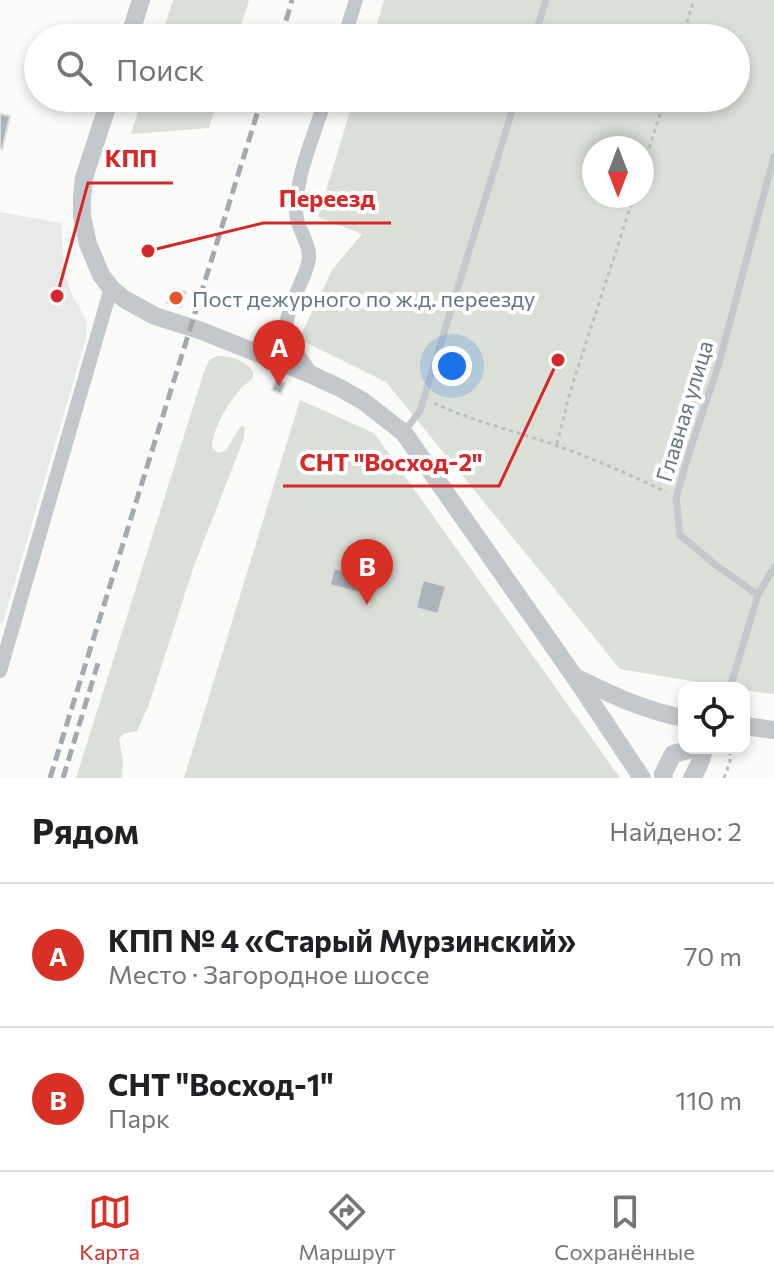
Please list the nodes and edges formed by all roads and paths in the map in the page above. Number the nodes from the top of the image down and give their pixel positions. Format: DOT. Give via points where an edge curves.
graph roads {
  1 [pos="141,0"];
  2 [pos="356,0"];
  3 [pos="546,0"];
  4 [pos="694,0"];
  5 [pos="133,24"];
  6 [pos="348,24"];
  7 [pos="538,24"];
  8 [pos="686,24"];
  9 [pos="105,112"];
  10 [pos="322,112"];
  11 [pos="512,112"];
  12 [pos="661,112"];
  13 [pos="653,136"];
  14 [pos="774,156"];
  15 [pos="630,208"];
  16 [pos="111,288"];
  17 [pos="312,375"];
  18 [pos="425,396"];
  19 [pos="404,433"];
  20 [pos="557,445"];
  21 [pos="676,498"];
  22 [pos="774,567"];
  23 [pos="758,595"];
  24 [pos="0,671"];
  25 [pos="574,676"];
  26 [pos="732,682"];
  27 [pos="678,717"];
  28 [pos="750,727"];
  29 [pos="774,730"];
  30 [pos="678,753"];
  31 [pos="703,754"];
  32 [pos="730,754"];
  33 [pos="642,778"];
  34 [pos="664,778"];
  35 [pos="692,778"];
  36 [pos="724,778"];
  1 -- 5 [label="street"];
  2 -- 6 [label="street"];
  3 -- 7 [label="lane"];
  4 -- 8 [label="path"];
  9 -- 16 [label="street" via="84,178 82,216 88,244"];
  10 -- 17 [label="street" via="297,191 296,222 309,260 285,327"];
  11 -- 18 [label="lane"];
  12 -- 13 [label="path"];
  14 -- 21 [label="lane, Главная улица" via="718,367"];
  15 -- 20 [label="path"];
  16 -- 17 [label="street" via="155,316"];
  16 -- 24 [label="street"];
  17 -- 19 [label="street" via="363,401"];
  18 -- 19 [label="lane"];
  18 -- 20 [label="path" via="435,404"];
  19 -- 25 [label="street"];
  20 -- 21 [label="path"];
  21 -- 23 [label="lane, Главная улица" via="680,535"];
  22 -- 23 [label="lane"];
  23 -- 26 [label="lane"];
  25 -- 27 [label="street" via="620,699"];
  25 -- 33 [label="street"];
  28 -- 29 [label="street"];
  30 -- 34 [label="street"];
  31 -- 35 [label="street"];
  32 -- 36 [label="path"];
}
